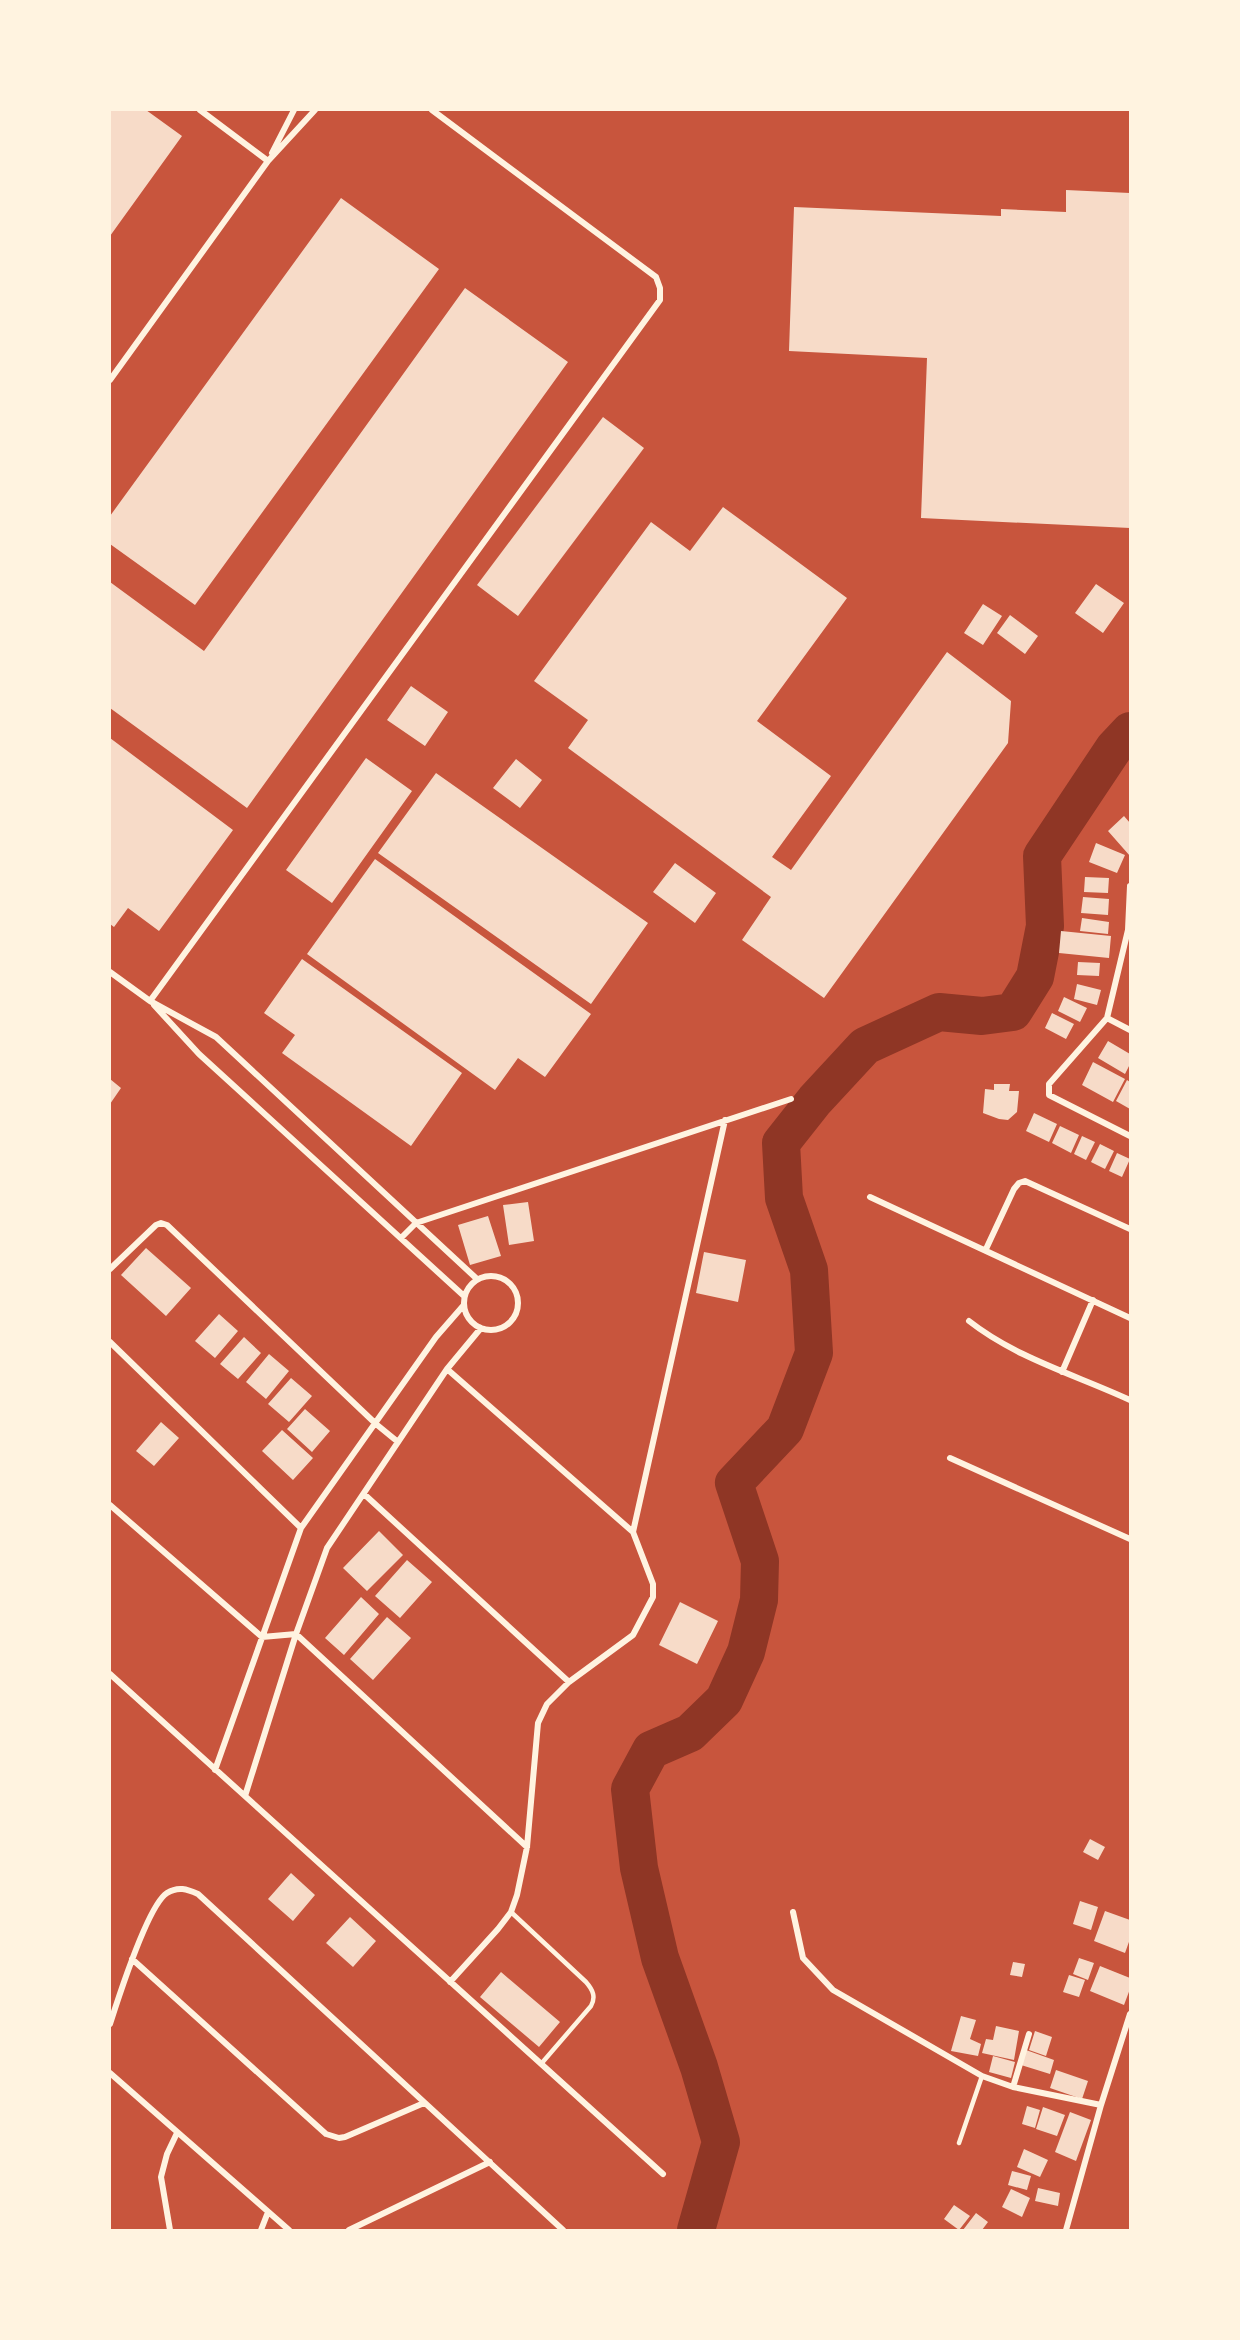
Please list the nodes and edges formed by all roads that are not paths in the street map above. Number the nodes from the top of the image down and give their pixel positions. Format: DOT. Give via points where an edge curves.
graph roads {
  1 [pos="200,110"];
  2 [pos="294,110"];
  3 [pos="315,110"];
  4 [pos="432,110"];
  5 [pos="268,161"];
  6 [pos="110,380"];
  7 [pos="1131,886"];
  8 [pos="1129,930"];
  9 [pos="110,972"];
  10 [pos="150,1001"];
  11 [pos="1107,1018"];
  12 [pos="1131,1030"];
  13 [pos="792,1099"];
  14 [pos="725,1120"];
  15 [pos="1131,1136"];
  16 [pos="870,1197"];
  17 [pos="416,1222"];
  18 [pos="1131,1229"];
  19 [pos="402,1237"];
  20 [pos="986,1250"];
  21 [pos="110,1269"];
  22 [pos="477,1279"];
  23 [pos="464,1296"];
  24 [pos="1093,1300"];
  25 [pos="463,1306"];
  26 [pos="1131,1318"];
  27 [pos="969,1321"];
  28 [pos="481,1328"];
  29 [pos="110,1342"];
  30 [pos="447,1369"];
  31 [pos="1062,1372"];
  32 [pos="1131,1400"];
  33 [pos="376,1424"];
  34 [pos="398,1442"];
  35 [pos="950,1458"];
  36 [pos="364,1494"];
  37 [pos="110,1505"];
  38 [pos="302,1528"];
  39 [pos="633,1532"];
  40 [pos="1131,1539"];
  41 [pos="296,1634"];
  42 [pos="262,1637"];
  43 [pos="110,1674"];
  44 [pos="569,1682"];
  45 [pos="215,1770"];
  46 [pos="245,1796"];
  47 [pos="527,1846"];
  48 [pos="511,1912"];
  49 [pos="793,1912"];
  50 [pos="132,1959"];
  51 [pos="450,1982"];
  52 [pos="1131,2014"];
  53 [pos="110,2025"];
  54 [pos="1029,2034"];
  55 [pos="541,2064"];
  56 [pos="110,2073"];
  57 [pos="982,2076"];
  58 [pos="1013,2087"];
  59 [pos="424,2103"];
  60 [pos="1101,2105"];
  61 [pos="177,2133"];
  62 [pos="959,2142"];
  63 [pos="490,2162"];
  64 [pos="663,2174"];
  65 [pos="268,2212"];
  66 [pos="170,2230"];
  67 [pos="261,2230"];
  68 [pos="289,2230"];
  69 [pos="349,2230"];
  70 [pos="562,2230"];
  71 [pos="1066,2230"];
  1 -- 5 [label="street"];
  2 -- 5 [label="street"];
  3 -- 5 [label="street"];
  4 -- 10 [label="street" via="656,277 660,300"];
  5 -- 6 [label="street"];
  7 -- 8 [label="street"];
  8 -- 11 [label="street"];
  9 -- 10 [label="street"];
  10 -- 17 [label="street" via="216,1037"];
  10 -- 19 [label="street" via="199,1054"];
  11 -- 12 [label="street"];
  11 -- 15 [label="street" via="1049,1084 1049,1095"];
  13 -- 14 [label="street"];
  14 -- 17 [label="street"];
  14 -- 39 [label="street"];
  16 -- 20 [label="street"];
  17 -- 19 [label="street"];
  17 -- 22 [label="street"];
  18 -- 20 [label="street" via="1025,1180 1014,1189"];
  19 -- 23 [label="street"];
  20 -- 24 [label="street"];
  21 -- 33 [label="street" via="156,1225 167,1225"];
  22 -- 23 [label="street"];
  22 -- 28 [label="street" via="497,1276 507,1281 517,1295 516,1312 506,1326"];
  23 -- 25 [label="street"];
  24 -- 26 [label="street"];
  24 -- 31 [label="street"];
  25 -- 28 [label="street" via="466,1316"];
  25 -- 33 [label="street" via="436,1337"];
  27 -- 31 [label="street" via="990,1337"];
  28 -- 30 [label="street"];
  29 -- 38 [label="street"];
  30 -- 34 [label="street"];
  30 -- 39 [label="street"];
  31 -- 32 [label="street"];
  33 -- 34 [label="street"];
  33 -- 38 [label="street"];
  34 -- 36 [label="street"];
  35 -- 40 [label="street"];
  36 -- 41 [label="street" via="327,1548"];
  36 -- 44 [label="street"];
  37 -- 42 [label="street"];
  38 -- 42 [label="street"];
  39 -- 44 [label="street" via="653,1584 653,1597 633,1635"];
  41 -- 42 [label="street"];
  41 -- 46 [label="street"];
  41 -- 47 [label="street"];
  42 -- 45 [label="street"];
  43 -- 45 [label="street"];
  44 -- 47 [label="street" via="547,1704 538,1723"];
  45 -- 46 [label="street"];
  46 -- 51 [label="street"];
  47 -- 48 [label="street"];
  48 -- 51 [label="street"];
  48 -- 55 [label="lane" via="586,1982 593,1994 591,2006"];
  49 -- 57 [label="street" via="803,1958 833,1990"];
  50 -- 53 [label="street"];
  50 -- 59 [label="street" via="326,2134 345,2137"];
  50 -- 59 [label="street" via="165,1894 175,1889 198,1894"];
  51 -- 55 [label="street"];
  52 -- 60 [label="street"];
  54 -- 58 [label="street"];
  55 -- 64 [label="street"];
  56 -- 61 [label="street"];
  57 -- 58 [label="street"];
  57 -- 62 [label="lane"];
  58 -- 60 [label="street"];
  59 -- 63 [label="street"];
  60 -- 71 [label="street"];
  61 -- 65 [label="street"];
  61 -- 66 [label="street" via="166,2154 161,2177"];
  63 -- 69 [label="street"];
  63 -- 70 [label="street"];
  65 -- 67 [label="street"];
  65 -- 68 [label="street"];
}
